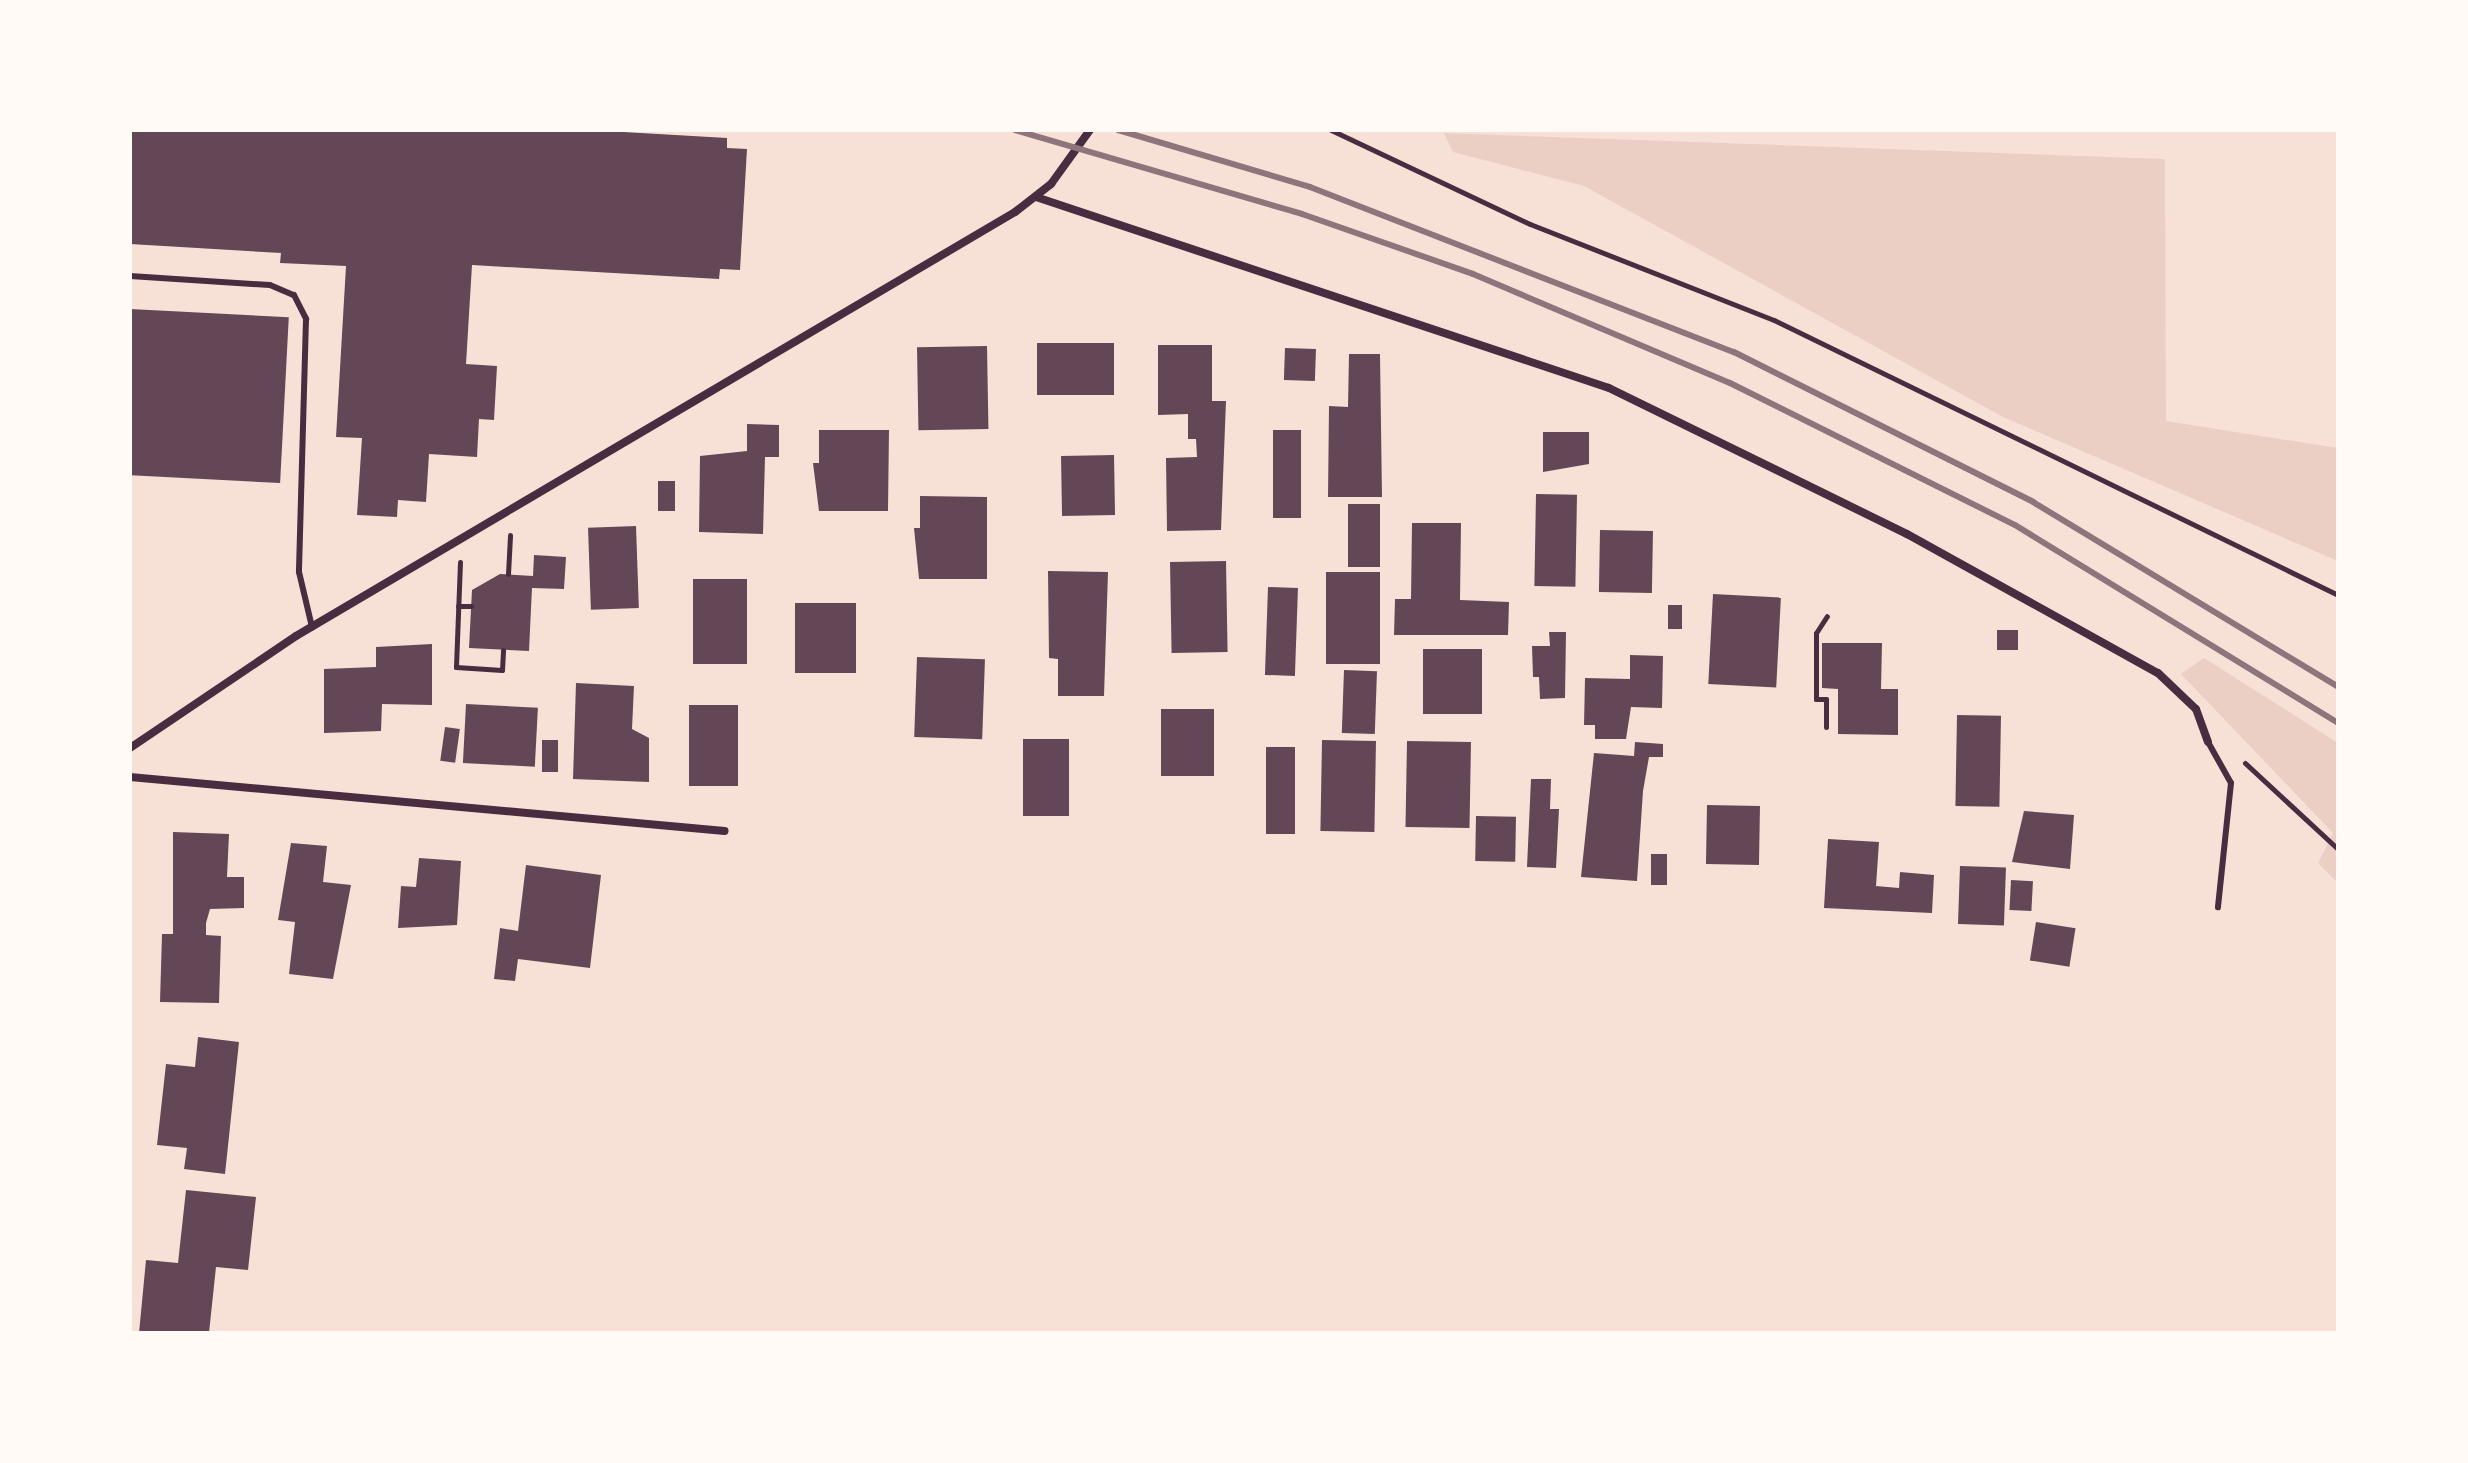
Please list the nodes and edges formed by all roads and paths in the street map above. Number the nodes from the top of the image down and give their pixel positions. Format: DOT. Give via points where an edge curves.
graph roads {
  1 [pos="1090,130"];
  2 [pos="1331,130"];
  3 [pos="1036,197"];
  4 [pos="130,276"];
  5 [pos="511,508"];
  6 [pos="461,537"];
  7 [pos="508,574"];
  8 [pos="2338,595"];
  9 [pos="458,606"];
  10 [pos="471,606"];
  11 [pos="1827,616"];
  12 [pos="312,627"];
  13 [pos="503,650"];
  14 [pos="1826,727"];
  15 [pos="2208,742"];
  16 [pos="130,748"];
  17 [pos="130,777"];
  18 [pos="725,831"];
  19 [pos="2338,849"];
  20 [pos="2218,907"];
  1 -- 3 [label="street"];
  2 -- 8 [label="path" via="1530,224 1774,320"];
  3 -- 5 [label="street"];
  3 -- 15 [label="street" via="1609,388 1907,534 2158,673 2196,709"];
  4 -- 12 [label="lane" via="270,285 294,295 306,319 299,572"];
  5 -- 6 [label="street"];
  5 -- 7 [label="path"];
  6 -- 9 [label="path"];
  6 -- 12 [label="street"];
  9 -- 10 [label="path"];
  9 -- 13 [label="path" via="456,667 502,670"];
  11 -- 14 [label="path" via="1816,633 1816,699 1826,699"];
  12 -- 16 [label="street"];
  15 -- 19 [label="path" via="2258,770"];
  15 -- 20 [label="lane" via="2231,783"];
  17 -- 18 [label="street"];
}
